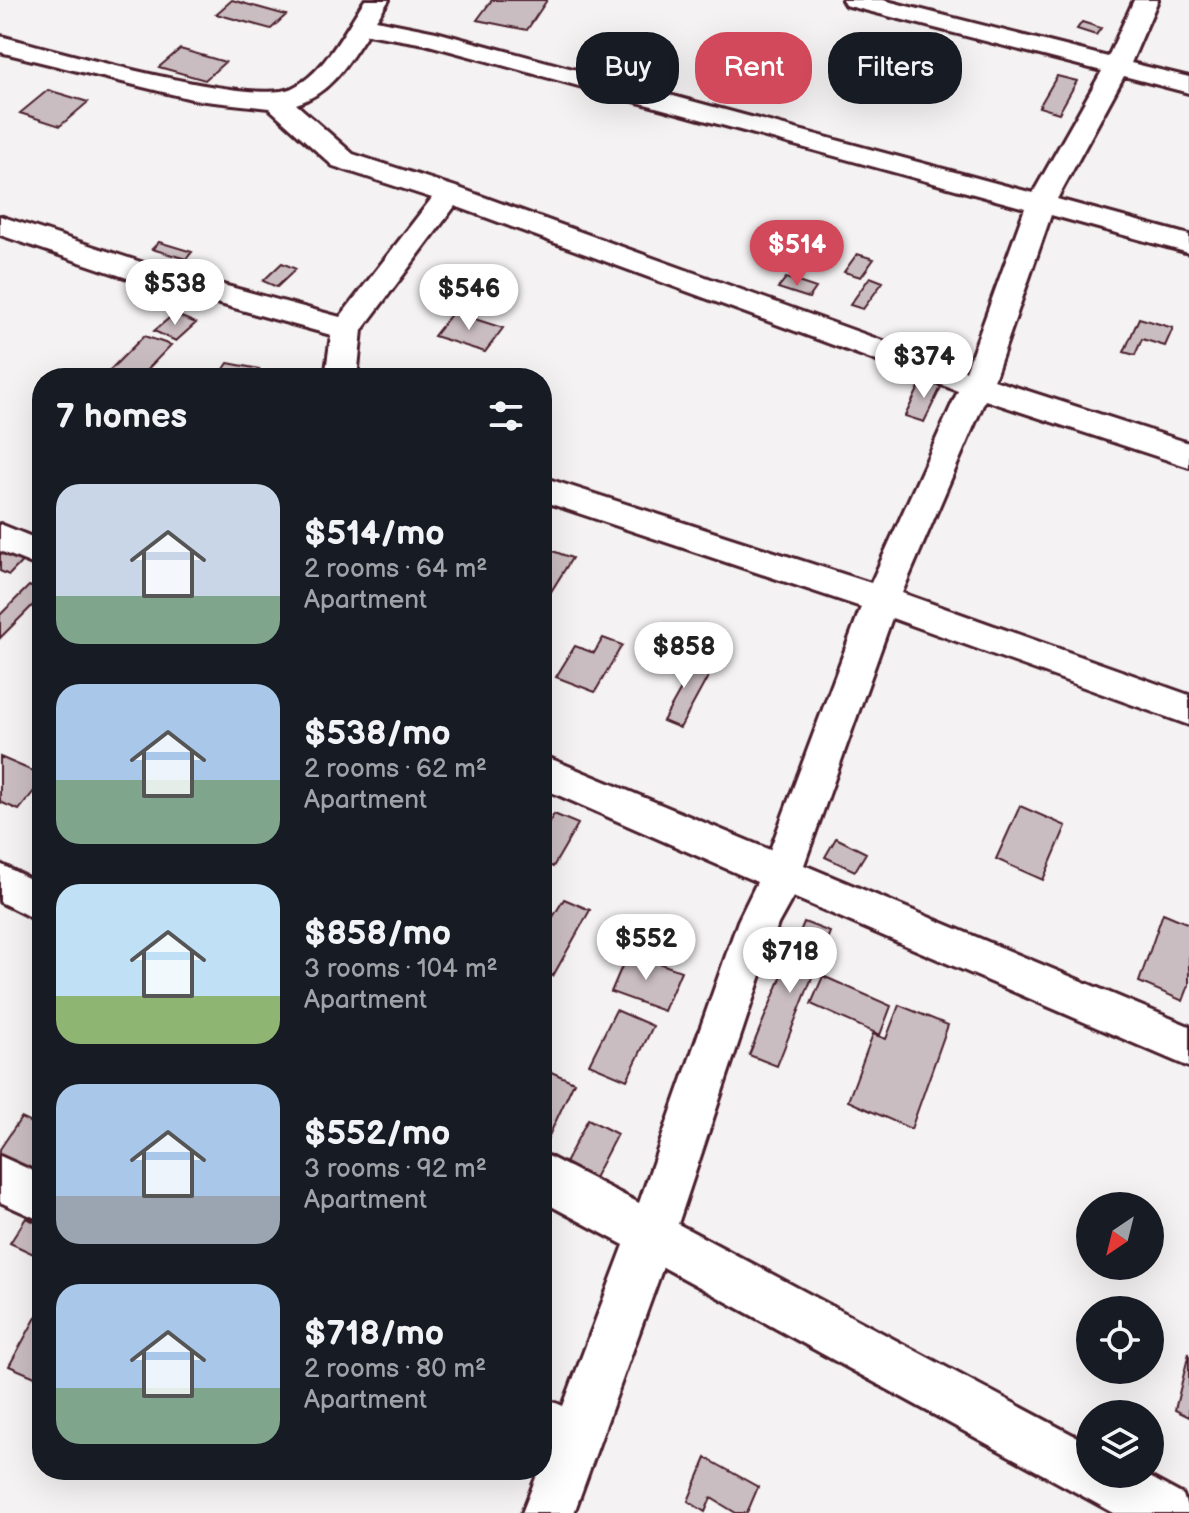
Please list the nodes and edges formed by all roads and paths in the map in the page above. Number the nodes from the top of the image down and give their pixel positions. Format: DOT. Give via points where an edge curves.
graph roads {
  1 [pos="377,0"];
  2 [pos="854,0"];
  3 [pos="1146,0"];
  4 [pos="361,25"];
  5 [pos="0,44"];
  6 [pos="1117,66"];
  7 [pos="1189,85"];
  8 [pos="277,101"];
  9 [pos="449,194"];
  10 [pos="1041,203"];
  11 [pos="0,225"];
  12 [pos="1189,244"];
  13 [pos="347,329"];
  14 [pos="342,368"];
  15 [pos="976,386"];
  16 [pos="1189,455"];
  17 [pos="552,492"];
  18 [pos="0,537"];
  19 [pos="32,551"];
  20 [pos="881,600"];
  21 [pos="1189,710"];
  22 [pos="552,775"];
  23 [pos="782,874"];
  24 [pos="0,882"];
  25 [pos="32,900"];
  26 [pos="1189,1047"];
  27 [pos="0,1179"];
  28 [pos="552,1181"];
  29 [pos="32,1193"];
  30 [pos="650,1234"];
  31 [pos="559,1430"];
  32 [pos="1076,1464"];
  33 [pos="1119,1488"];
  34 [pos="548,1513"];
  35 [pos="1165,1513"];
  1 -- 4 [label="street"];
  2 -- 6 [label="street"];
  3 -- 6 [label="street"];
  4 -- 8 [label="street" via="330,70 303,93"];
  4 -- 10 [label="street" via="442,41"];
  5 -- 8 [label="street" via="196,92"];
  6 -- 7 [label="street"];
  6 -- 10 [label="street"];
  8 -- 9 [label="street" via="343,160"];
  9 -- 13 [label="street"];
  9 -- 15 [label="street"];
  10 -- 12 [label="street"];
  10 -- 15 [label="street"];
  11 -- 13 [label="street" via="140,272"];
  13 -- 14 [label="street"];
  15 -- 16 [label="street"];
  15 -- 20 [label="street"];
  17 -- 20 [label="street"];
  18 -- 19 [label="street"];
  20 -- 21 [label="street"];
  20 -- 23 [label="street"];
  22 -- 23 [label="street"];
  23 -- 26 [label="street"];
  23 -- 30 [label="street"];
  24 -- 25 [label="street"];
  27 -- 29 [label="street"];
  28 -- 30 [label="street"];
  30 -- 31 [label="street"];
  30 -- 32 [label="street"];
  31 -- 34 [label="street"];
  33 -- 35 [label="street"];
}
